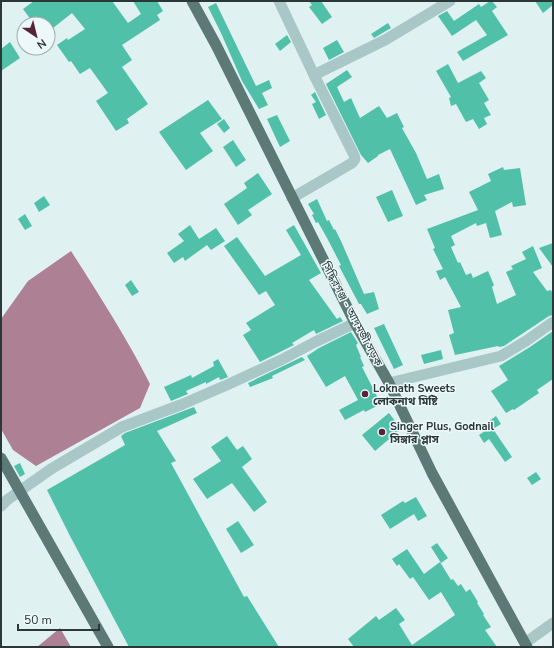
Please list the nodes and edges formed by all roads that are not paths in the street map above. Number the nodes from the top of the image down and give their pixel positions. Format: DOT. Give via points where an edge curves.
graph roads {
  1 [pos="192,1"];
  2 [pos="279,1"];
  3 [pos="450,1"];
  4 [pos="314,75"];
  5 [pos="292,198"];
  6 [pos="553,322"];
  7 [pos="355,323"];
  8 [pos="389,383"];
  9 [pos="1,458"];
  10 [pos="20,491"];
  11 [pos="1,506"];
  12 [pos="553,623"];
  13 [pos="526,645"];
  14 [pos="108,647"];
  1 -- 5 [label="main road, সিদ্ধিরগঞ্জ - আদমজী সড়ক"];
  2 -- 4 [label="street"];
  3 -- 4 [label="street" via="385,40"];
  4 -- 5 [label="street" via="355,159"];
  5 -- 7 [label="main road, সিদ্ধিরগঞ্জ - আদমজী সড়ক"];
  6 -- 8 [label="street" via="500,356"];
  7 -- 8 [label="main road, সিদ্ধিরগঞ্জ - আদমজী সড়ক"];
  7 -- 10 [label="street" via="229,384 122,427 50,469"];
  8 -- 13 [label="main road, সিদ্ধিরগঞ্জ - আদমজী সড়ক" via="432,473"];
  9 -- 10 [label="main road"];
  10 -- 11 [label="street"];
  10 -- 14 [label="main road"];
  12 -- 13 [label="street"];
}
